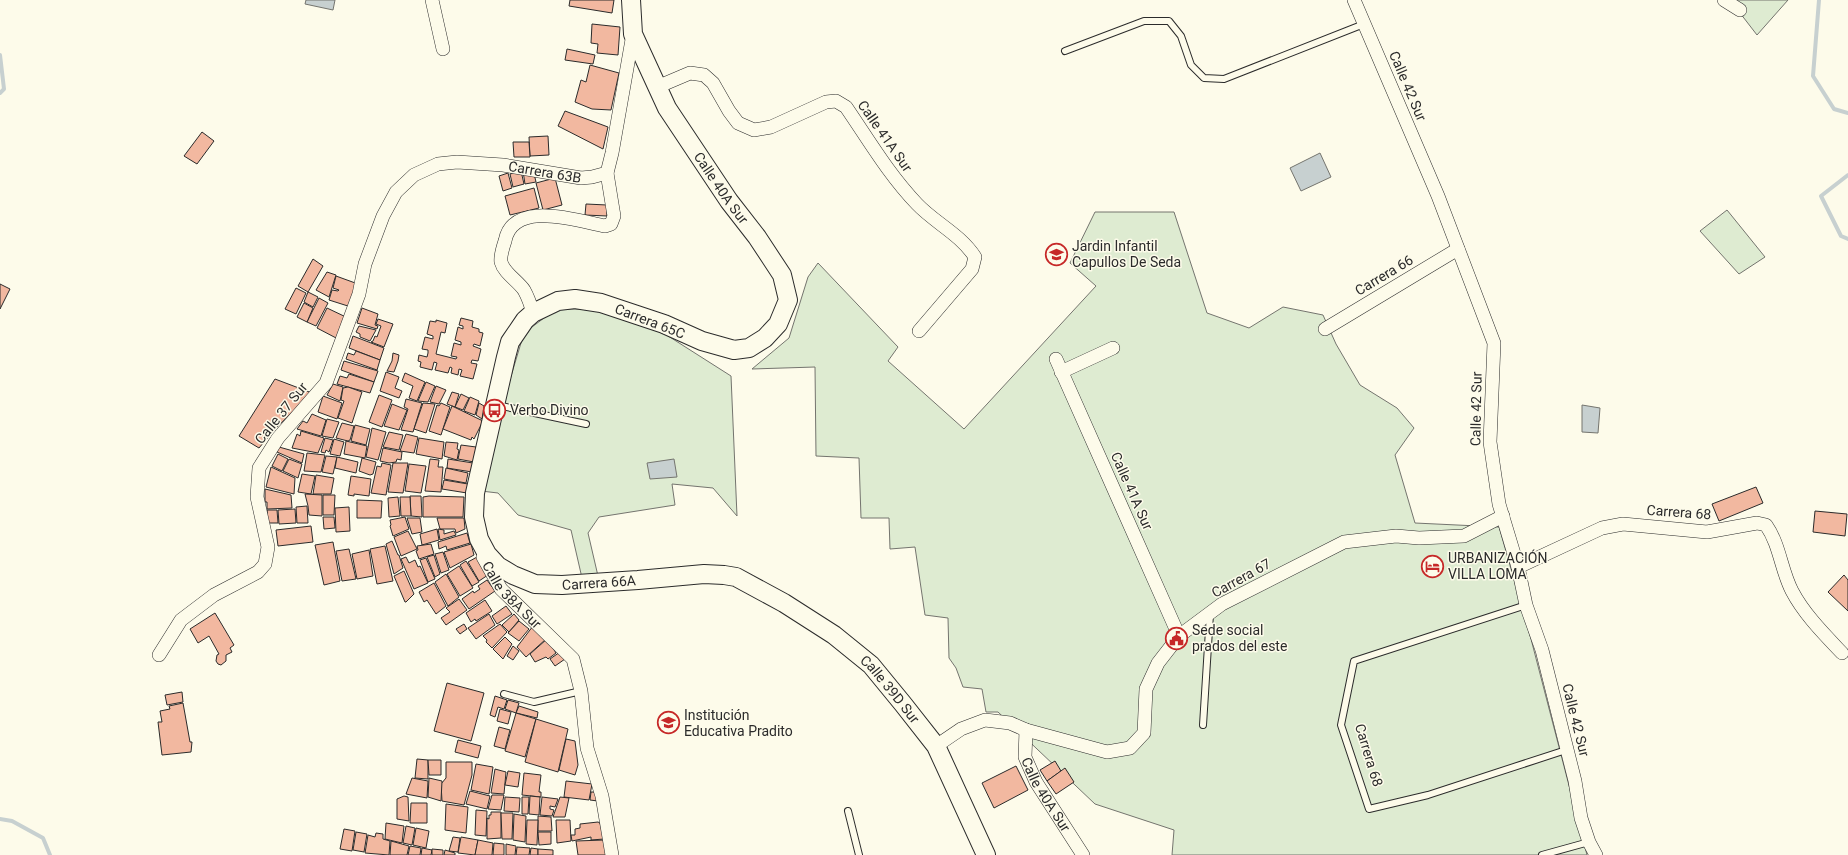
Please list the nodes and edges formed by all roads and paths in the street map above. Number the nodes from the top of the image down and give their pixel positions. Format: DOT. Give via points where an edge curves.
graph roads {
  1 [pos="432,0"];
  2 [pos="631,0"];
  3 [pos="1354,0"];
  4 [pos="1724,0"];
  5 [pos="1740,10"];
  6 [pos="1364,24"];
  7 [pos="633,34"];
  8 [pos="443,49"];
  9 [pos="1065,51"];
  10 [pos="657,87"];
  11 [pos="607,173"];
  12 [pos="1458,249"];
  13 [pos="365,264"];
  14 [pos="533,313"];
  15 [pos="1325,329"];
  16 [pos="919,331"];
  17 [pos="765,338"];
  18 [pos="1113,348"];
  19 [pos="1056,359"];
  20 [pos="1061,372"];
  21 [pos="495,405"];
  22 [pos="586,424"];
  23 [pos="1503,516"];
  24 [pos="479,539"];
  25 [pos="1518,567"];
  26 [pos="736,577"];
  27 [pos="1526,605"];
  28 [pos="1210,614"];
  29 [pos="1179,636"];
  30 [pos="1842,653"];
  31 [pos="159,655"];
  32 [pos="581,691"];
  33 [pos="504,694"];
  34 [pos="1203,725"];
  35 [pos="1026,730"];
  36 [pos="936,746"];
  37 [pos="1566,750"];
  38 [pos="848,811"];
  39 [pos="1589,842"];
  40 [pos="612,855"];
  41 [pos="859,855"];
  42 [pos="986,855"];
  43 [pos="1083,855"];
  44 [pos="1542,855"];
  45 [pos="1596,855"];
  1 -- 8 [label="street"];
  2 -- 7 [label="main road"];
  3 -- 6 [label="street, Calle 42 Sur"];
  4 -- 5 [label="street"];
  6 -- 9 [label="lane" via="1224,79 1204,78 1191,65 1181,36 1169,21 1144,21"];
  6 -- 12 [label="street, Calle 42 Sur"];
  7 -- 10 [label="main road, Calle 40A Sur"];
  7 -- 11 [label="street"];
  10 -- 16 [label="street, Calle 41A Sur" via="690,72 704,75 713,83 738,123 754,130 771,127 826,102 836,101 846,107 899,183 918,205 968,245 976,257 972,269"];
  10 -- 17 [label="main road, Calle 40A Sur" via="667,108 724,194 782,275 788,300 778,324"];
  11 -- 13 [label="street, Carrera 63B" via="581,178 503,165 457,162 438,164 414,175 396,192 383,216"];
  11 -- 14 [label="street" via="614,216 611,224 605,226 553,215 539,216 516,223 506,236 501,262 525,291"];
  12 -- 15 [label="street, Carrera 66"];
  12 -- 23 [label="street, Calle 42 Sur" via="1494,343 1490,442"];
  13 -- 31 [label="street, Calle 37 Sur" via="359,294 326,383 278,438 259,468 257,498 268,548 265,564 258,572 214,595 181,620"];
  14 -- 17 [label="main road, Carrera 65C" via="558,301 575,299 608,306 664,324 702,341 734,350 748,348"];
  14 -- 21 [label="main road, Calle 38A Sur" via="510,342"];
  18 -- 20 [label="street"];
  19 -- 20 [label="street, Calle 41A Sur"];
  20 -- 29 [label="street, Calle 41A Sur"];
  21 -- 22 [label="lane"];
  21 -- 24 [label="main road, Calle 38A Sur" via="475,493 474,517"];
  23 -- 25 [label="street, Calle 42 Sur"];
  23 -- 28 [label="street, Carrera 67" via="1464,536 1396,536 1344,542 1222,604"];
  24 -- 26 [label="main road, Carrera 66A" via="487,554 498,566 536,584 562,585 704,574"];
  24 -- 32 [label="street, Calle 38A Sur" via="480,552 501,589 573,659"];
  25 -- 27 [label="street, Calle 42 Sur"];
  25 -- 30 [label="street, Carrera 68" via="1602,528 1623,524 1707,532 1757,523 1766,525 1771,532 1792,590 1813,621"];
  26 -- 36 [label="main road, Calle 39D Sur" via="784,603 834,635 871,665"];
  27 -- 37 [label="street, Calle 42 Sur" via="1542,650"];
  27 -- 37 [label="lane, Carrera 68" via="1354,661 1341,725 1369,810 1428,795"];
  28 -- 29 [label="street, Carrera 67"];
  28 -- 34 [label="lane"];
  29 -- 35 [label="street, Carrera 67" via="1158,663 1146,689 1144,733 1130,748 1108,752"];
  32 -- 33 [label="lane" via="534,702"];
  32 -- 40 [label="street, Calle 38A Sur" via="587,748 602,796"];
  35 -- 36 [label="street, Carrera 67" via="1010,723 985,720 961,729"];
  35 -- 43 [label="street, Calle 40A Sur" via="1025,756 1036,782"];
  36 -- 42 [label="main road, Calle 39D Sur"];
  37 -- 39 [label="street, Calle 42 Sur"];
  38 -- 41 [label="lane"];
  39 -- 44 [label="lane"];
  39 -- 45 [label="street, Calle 42 Sur"];
}
